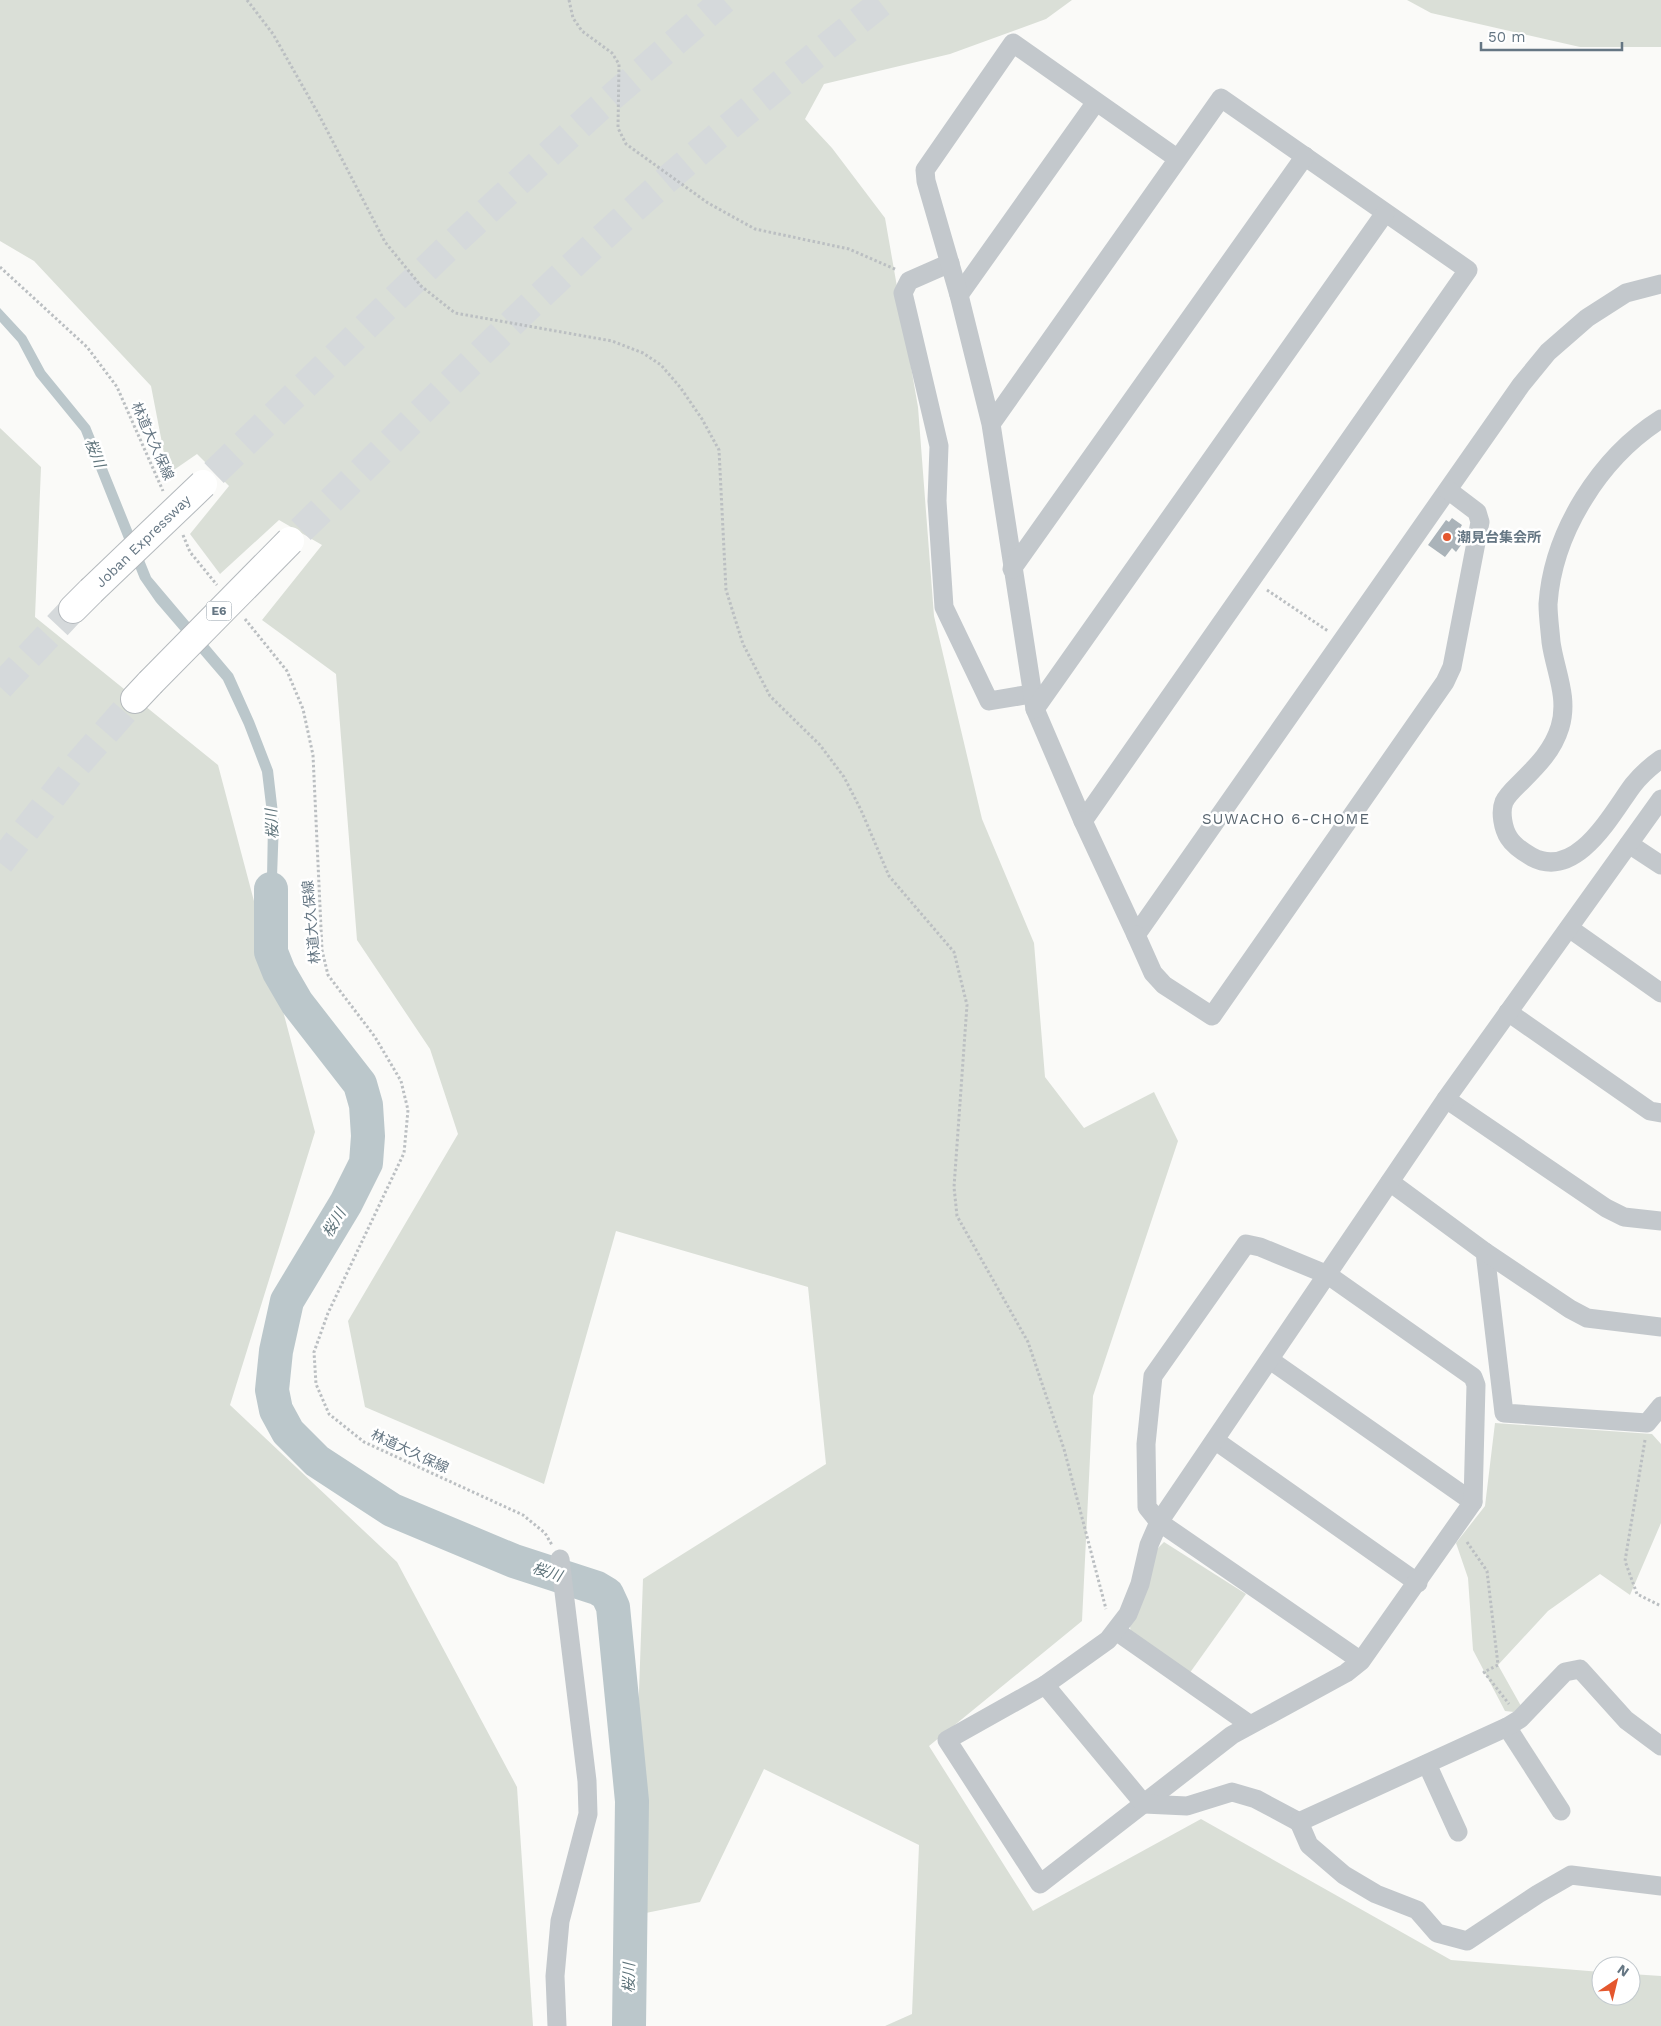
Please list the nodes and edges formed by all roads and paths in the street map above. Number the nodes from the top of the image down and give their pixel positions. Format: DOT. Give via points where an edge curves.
graph roads {
  1 [pos="247,0"];
  2 [pos="569,0"];
  3 [pos="1096,102"];
  4 [pos="1305,156"];
  5 [pos="1178,160"];
  6 [pos="1385,213"];
  7 [pos="950,263"];
  8 [pos="0,267"];
  9 [pos="902,272"];
  10 [pos="1661,284"];
  11 [pos="959,295"];
  12 [pos="1661,419"];
  13 [pos="991,424"];
  14 [pos="208,479"];
  15 [pos="1448,490"];
  16 [pos="166,497"];
  17 [pos="182,534"];
  18 [pos="296,535"];
  19 [pos="1012,569"];
  20 [pos="1252,580"];
  21 [pos="219,588"];
  22 [pos="82,600"];
  23 [pos="243,617"];
  24 [pos="1343,641"];
  25 [pos="142,691"];
  26 [pos="1033,702"];
  27 [pos="1661,759"];
  28 [pos="1661,799"];
  29 [pos="1083,821"];
  30 [pos="1629,844"];
  31 [pos="1661,864"];
  32 [pos="1568,928"];
  33 [pos="1136,935"];
  34 [pos="1661,993"];
  35 [pos="1508,1012"];
  36 [pos="1446,1099"];
  37 [pos="1661,1114"];
  38 [pos="1390,1182"];
  39 [pos="1661,1220"];
  40 [pos="1485,1252"];
  41 [pos="1328,1275"];
  42 [pos="1661,1327"];
  43 [pos="1270,1360"];
  44 [pos="1661,1406"];
  45 [pos="1648,1423"];
  46 [pos="1216,1441"];
  47 [pos="1473,1502"];
  48 [pos="1159,1522"];
  49 [pos="1457,1526"];
  50 [pos="560,1558"];
  51 [pos="1418,1583"];
  52 [pos="1661,1606"];
  53 [pos="1106,1609"];
  54 [pos="1116,1631"];
  55 [pos="1361,1661"];
  56 [pos="1045,1685"];
  57 [pos="1513,1723"];
  58 [pos="1249,1724"];
  59 [pos="1661,1746"];
  60 [pos="1427,1764"];
  61 [pos="1144,1804"];
  62 [pos="1561,1812"];
  63 [pos="1299,1822"];
  64 [pos="1458,1832"];
  65 [pos="1661,1886"];
  66 [pos="557,2026"];
  1 -- 53 [label="path" via="292,66 385,242 421,286 455,313 612,341 643,353 661,365 680,387 719,450 726,590 743,644 770,696 820,745 844,778 889,876 954,952 967,1005 954,1187 957,1216 1028,1342 1064,1449"];
  2 -- 9 [label="path" via="573,18 582,31 612,53 619,64 618,128 626,144 708,203 755,228 849,249"];
  3 -- 5 [label="street"];
  3 -- 7 [label="street" via="1013,43 925,170"];
  3 -- 11 [label="street"];
  4 -- 5 [label="street" via="1221,98"];
  4 -- 6 [label="street"];
  4 -- 19 [label="street"];
  5 -- 13 [label="street"];
  6 -- 20 [label="street" via="1468,270"];
  6 -- 26 [label="street"];
  7 -- 11 [label="street"];
  7 -- 26 [label="street" via="909,281 903,293 939,446 937,501 944,607 989,701"];
  8 -- 16 [label="path, 林道大久保線" via="87,347 117,387"];
  10 -- 15 [label="street" via="1626,293 1587,318 1548,352 1520,385"];
  11 -- 13 [label="street"];
  12 -- 27 [label="street" via="1621,450 1588,491 1556,563 1548,604 1564,710 1552,747 1504,802 1502,818 1508,838 1540,861 1561,861 1576,854 1590,844 1635,782"];
  13 -- 19 [label="street"];
  14 -- 22 [label="highway, Joban Expressway, bridge"];
  15 -- 24 [label="street"];
  15 -- 33 [label="street" via="1477,512 1480,522 1452,667 1445,682 1212,1016 1164,985 1153,974"];
  17 -- 21 [label="path" via="190,552"];
  18 -- 25 [label="highway, E6, bridge"];
  19 -- 26 [label="street"];
  20 -- 24 [label="path"];
  20 -- 29 [label="street"];
  23 -- 50 [label="path, 林道大久保線" via="286,671 304,709 313,755 322,950 328,975 375,1037 401,1081 408,1110 404,1153 328,1313 314,1352 316,1384 329,1414 364,1442 523,1515 545,1533"];
  24 -- 33 [label="street"];
  26 -- 29 [label="street"];
  28 -- 30 [label="street"];
  29 -- 33 [label="street"];
  30 -- 31 [label="street"];
  30 -- 32 [label="street"];
  32 -- 34 [label="street"];
  32 -- 35 [label="street"];
  35 -- 36 [label="street"];
  35 -- 37 [label="street" via="1650,1111"];
  36 -- 38 [label="street"];
  36 -- 39 [label="street" via="1606,1208 1624,1217"];
  38 -- 40 [label="street"];
  38 -- 41 [label="street"];
  40 -- 42 [label="street" via="1587,1318"];
  40 -- 45 [label="street" via="1504,1413"];
  41 -- 43 [label="street"];
  41 -- 47 [label="street" via="1473,1377 1476,1385"];
  41 -- 48 [label="street" via="1246,1244 1153,1376 1146,1444 1147,1507"];
  43 -- 46 [label="street"];
  43 -- 47 [label="street"];
  44 -- 45 [label="street"];
  45 -- 52 [label="path" via="1625,1561 1637,1594"];
  46 -- 48 [label="street"];
  46 -- 51 [label="street"];
  47 -- 49 [label="street"];
  48 -- 54 [label="street" via="1149,1545 1140,1584 1128,1614"];
  48 -- 55 [label="street"];
  49 -- 51 [label="street"];
  49 -- 57 [label="path" via="1487,1571 1498,1665 1484,1672"];
  50 -- 66 [label="street" via="587,1781 588,1814 560,1921 555,1976"];
  51 -- 55 [label="street"];
  54 -- 56 [label="street"];
  54 -- 58 [label="street"];
  55 -- 58 [label="street" via="1346,1673"];
  56 -- 61 [label="street"];
  56 -- 61 [label="street" via="947,1740 1040,1884"];
  57 -- 59 [label="street" via="1566,1672 1580,1669 1626,1720"];
  57 -- 60 [label="street"];
  57 -- 62 [label="street"];
  58 -- 61 [label="street" via="1208,1752"];
  60 -- 63 [label="street"];
  60 -- 64 [label="street"];
  61 -- 63 [label="street" via="1187,1806 1232,1792 1256,1799"];
  63 -- 65 [label="street" via="1309,1845 1344,1875 1376,1894 1417,1910 1437,1933 1467,1941 1571,1876"];
}
